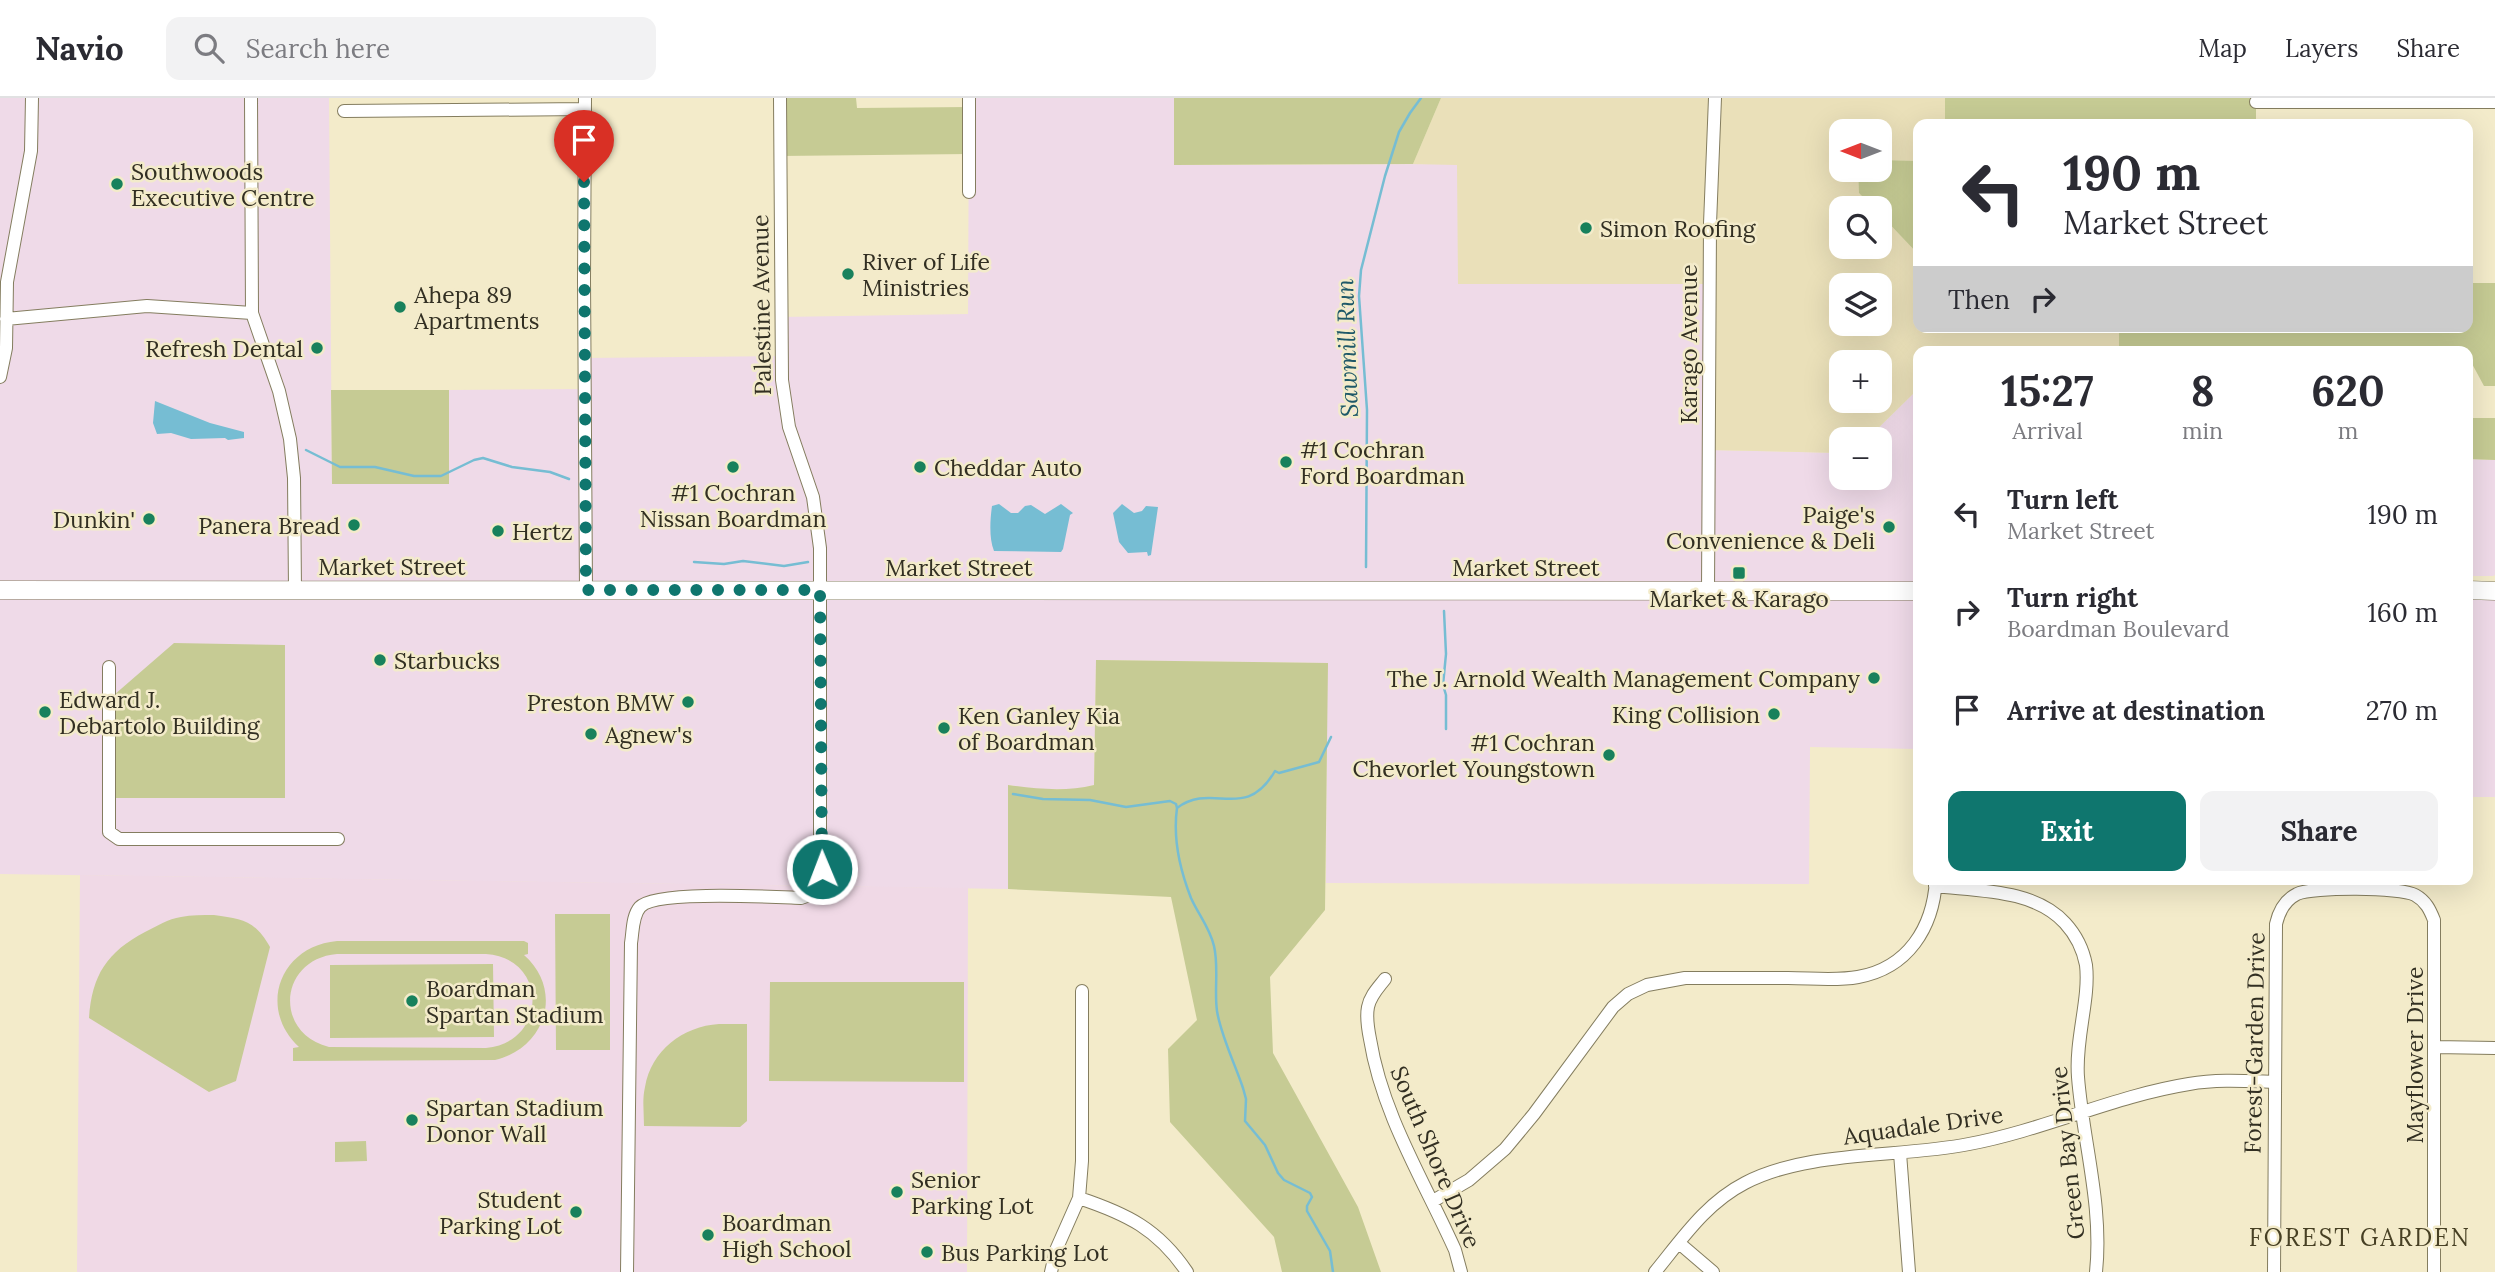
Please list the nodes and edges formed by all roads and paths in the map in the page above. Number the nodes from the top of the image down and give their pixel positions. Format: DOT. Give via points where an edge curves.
graph roads {
  1 [pos="32,98"];
  2 [pos="251,98"];
  3 [pos="780,98"];
  4 [pos="968,98"];
  5 [pos="1715,98"];
  6 [pos="2256,102"];
  7 [pos="2495,102"];
  8 [pos="424,104"];
  9 [pos="585,104"];
  10 [pos="344,111"];
  11 [pos="968,192"];
  12 [pos="251,313"];
  13 [pos="6,319"];
  14 [pos="0,377"];
  15 [pos="0,590"];
  16 [pos="295,590"];
  17 [pos="586,590"];
  18 [pos="820,590"];
  19 [pos="2473,590"];
  20 [pos="1708,591"];
  21 [pos="1913,591"];
  22 [pos="2495,591"];
  23 [pos="109,667"];
  24 [pos="338,839"];
  25 [pos="1936,885"];
  26 [pos="1946,885"];
  27 [pos="2367,890"];
  28 [pos="1385,979"];
  29 [pos="1082,990"];
  30 [pos="2435,1047"];
  31 [pos="2495,1048"];
  32 [pos="2274,1082"];
  33 [pos="2083,1112"];
  34 [pos="1900,1153"];
  35 [pos="1079,1198"];
  36 [pos="1433,1201"];
  37 [pos="1679,1243"];
  38 [pos="627,1272"];
  39 [pos="1051,1272"];
  40 [pos="1187,1272"];
  41 [pos="1461,1272"];
  42 [pos="1655,1272"];
  43 [pos="1713,1272"];
  44 [pos="1909,1272"];
  45 [pos="2096,1272"];
  46 [pos="2274,1272"];
  47 [pos="2434,1272"];
  1 -- 13 [label="street" via="32,151 7,282"];
  2 -- 12 [label="street"];
  3 -- 18 [label="street, Palestine Avenue" via="782,380 789,427 816,511"];
  4 -- 11 [label="street"];
  5 -- 20 [label="street, Karago Avenue" via="1709,263"];
  6 -- 7 [label="street"];
  8 -- 9 [label="street"];
  8 -- 10 [label="street"];
  9 -- 17 [label="street"];
  12 -- 13 [label="street" via="147,306"];
  12 -- 16 [label="street" via="279,391 290,439"];
  13 -- 14 [label="street"];
  15 -- 16 [label="main road, Market Street"];
  16 -- 17 [label="main road, Market Street"];
  17 -- 18 [label="main road, Market Street"];
  18 -- 20 [label="main road, Market Street"];
  18 -- 38 [label="street, Palestine Avenue" via="822,869 815,893 801,898 653,899 641,906 634,922"];
  19 -- 22 [label="main road"];
  20 -- 21 [label="main road, Market Street"];
  23 -- 24 [label="street" via="108,832 119,839"];
  25 -- 36 [label="street" via="1924,931 1897,961 1872,973 1844,978 1685,978 1659,981 1628,994 1608,1011 1505,1149 1469,1180"];
  26 -- 33 [label="street, Green Bay Drive" via="2035,902 2057,914 2075,935 2086,974 2077,1051"];
  27 -- 30 [label="street, Mayflower Drive" via="2408,892 2431,912"];
  27 -- 32 [label="street, Forest-Garden Drive" via="2302,892 2280,911"];
  28 -- 36 [label="street, South Shore Drive" via="1368,1005 1373,1060 1388,1108"];
  29 -- 35 [label="street"];
  30 -- 31 [label="street"];
  30 -- 47 [label="street, Mayflower Drive"];
  32 -- 33 [label="street, Aquadale Drive" via="2190,1084"];
  32 -- 46 [label="street, Forest-Garden Drive"];
  33 -- 34 [label="street, Aquadale Drive" via="1995,1139"];
  33 -- 45 [label="street, Green Bay Drive" via="2098,1216"];
  34 -- 37 [label="street, Aquadale Drive" via="1798,1165 1757,1177 1713,1204"];
  34 -- 44 [label="street"];
  35 -- 39 [label="street"];
  35 -- 40 [label="street" via="1143,1226"];
  36 -- 41 [label="street, South Shore Drive"];
  37 -- 42 [label="street, Aquadale Drive"];
  37 -- 43 [label="street"];
}
